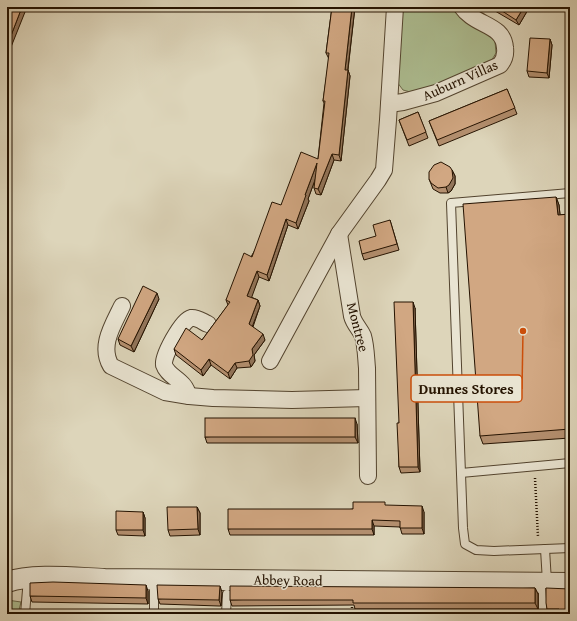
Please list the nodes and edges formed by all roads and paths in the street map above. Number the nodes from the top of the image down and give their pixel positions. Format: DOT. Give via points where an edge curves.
graph roads {
  1 [pos="395,7"];
  2 [pos="462,7"];
  3 [pos="389,104"];
  4 [pos="570,193"];
  5 [pos="339,234"];
  6 [pos="122,306"];
  7 [pos="208,324"];
  8 [pos="270,361"];
  9 [pos="189,396"];
  10 [pos="367,398"];
  11 [pos="570,463"];
  12 [pos="534,466"];
  13 [pos="461,473"];
  14 [pos="368,476"];
  15 [pos="570,548"];
  16 [pos="545,549"];
  17 [pos="533,550"];
  18 [pos="28,578"];
  19 [pos="154,579"];
  20 [pos="7,582"];
  21 [pos="545,583"];
  22 [pos="570,583"];
  23 [pos="226,594"];
  24 [pos="25,614"];
  25 [pos="154,614"];
  26 [pos="226,614"];
  27 [pos="543,614"];
  1 -- 3 [label="street"];
  2 -- 3 [label="street, Auburn Villas" via="502,36 506,52 500,65 436,93"];
  3 -- 5 [label="street" via="384,170"];
  4 -- 13 [label="lane" via="451,203"];
  5 -- 8 [label="street"];
  5 -- 10 [label="street, Montree" via="352,316 364,341"];
  6 -- 9 [label="street" via="106,341 106,355 111,366 165,392"];
  7 -- 9 [label="street" via="198,319 187,320 165,356 165,368 185,386"];
  9 -- 10 [label="street" via="292,400"];
  10 -- 14 [label="street, Montree"];
  11 -- 12 [label="lane"];
  12 -- 13 [label="lane"];
  12 -- 17 [label="path" via="538,539"];
  13 -- 17 [label="lane" via="465,544 476,550"];
  15 -- 16 [label="lane"];
  16 -- 17 [label="lane"];
  16 -- 21 [label="lane"];
  18 -- 19 [label="street, Abbey Road"];
  18 -- 20 [label="street, Abbey Road"];
  18 -- 24 [label="lane"];
  19 -- 21 [label="street, Abbey Road"];
  19 -- 25 [label="lane"];
  21 -- 22 [label="street, Abbey Road"];
  21 -- 27 [label="lane"];
  23 -- 26 [label="lane"];
}
